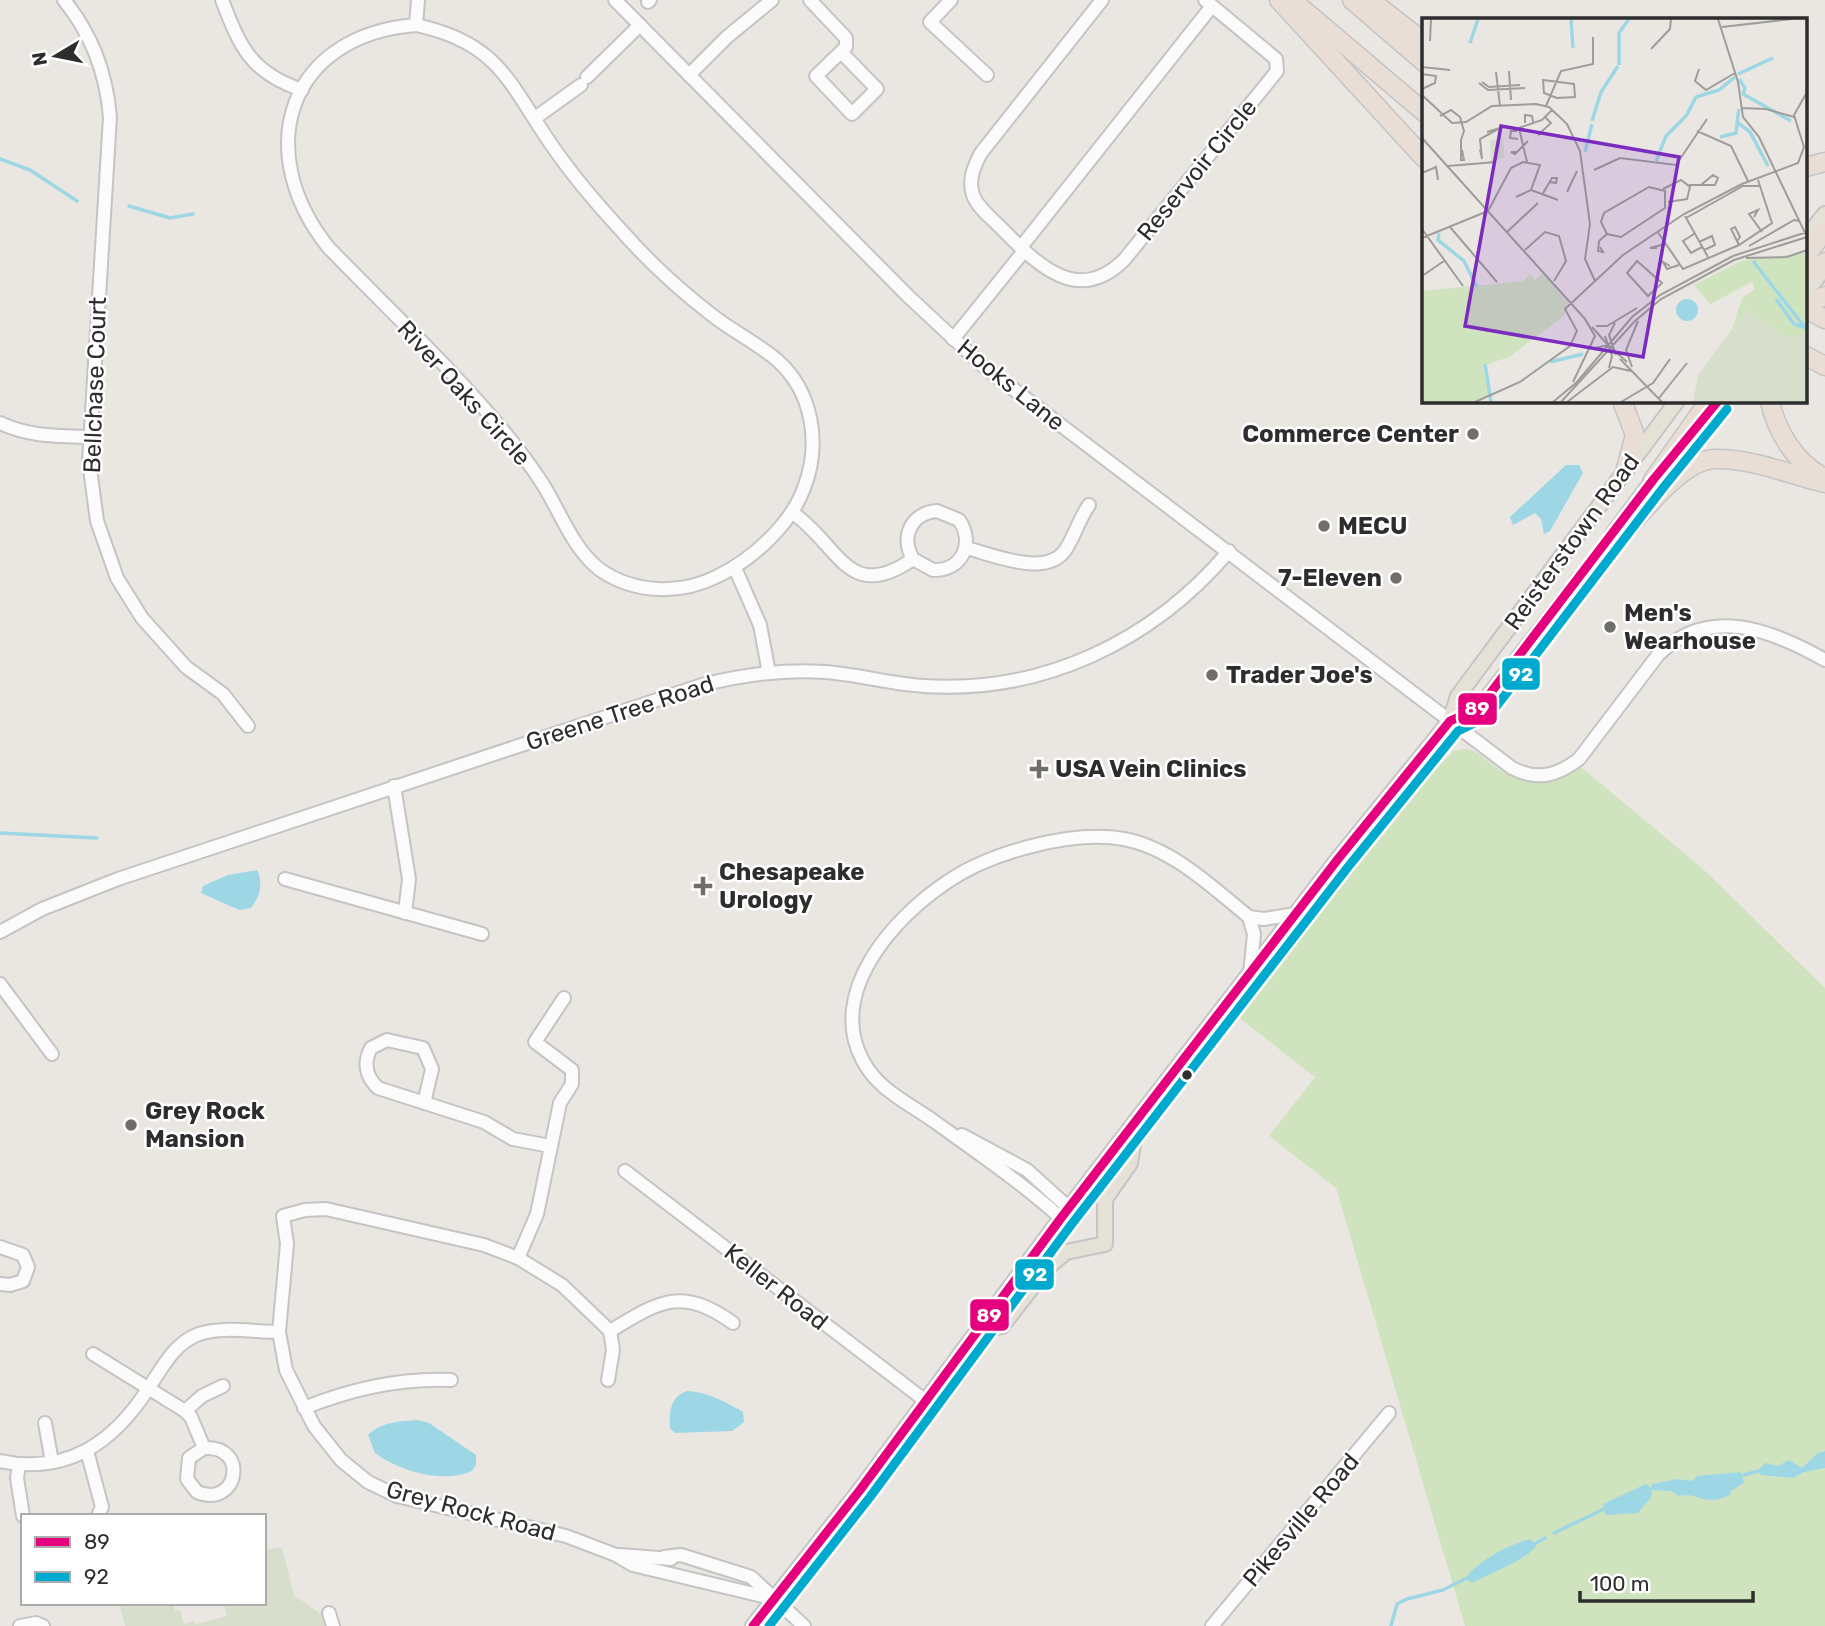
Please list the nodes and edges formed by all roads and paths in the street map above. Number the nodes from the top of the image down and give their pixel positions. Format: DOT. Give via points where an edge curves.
graph roads {
  1 [pos="64,0"];
  2 [pos="222,0"];
  3 [pos="418,0"];
  4 [pos="615,0"];
  5 [pos="772,0"];
  6 [pos="810,0"];
  7 [pos="951,0"];
  8 [pos="1102,0"];
  9 [pos="1279,0"];
  10 [pos="1292,0"];
  11 [pos="1352,0"];
  12 [pos="1370,0"];
  13 [pos="1208,3"];
  14 [pos="416,24"];
  15 [pos="640,25"];
  16 [pos="1422,40"];
  17 [pos="841,52"];
  18 [pos="1422,60"];
  19 [pos="689,75"];
  20 [pos="987,75"];
  21 [pos="302,90"];
  22 [pos="1422,110"];
  23 [pos="534,118"];
  24 [pos="1422,156"];
  25 [pos="1825,162"];
  26 [pos="1808,166"];
  27 [pos="1825,214"];
  28 [pos="1825,230"];
  29 [pos="1808,235"];
  30 [pos="1022,249"];
  31 [pos="1808,253"];
  32 [pos="1825,262"];
  33 [pos="1825,268"];
  34 [pos="1813,287"];
  35 [pos="1808,307"];
  36 [pos="1825,319"];
  37 [pos="953,339"];
  38 [pos="1808,357"];
  39 [pos="1825,366"];
  40 [pos="1622,402"];
  41 [pos="1676,402"];
  42 [pos="1708,402"];
  43 [pos="1717,402"];
  44 [pos="1770,402"];
  45 [pos="0,422"];
  46 [pos="90,437"];
  47 [pos="1626,468"];
  48 [pos="1653,480"];
  49 [pos="1825,481"];
  50 [pos="1089,505"];
  51 [pos="793,513"];
  52 [pos="966,548"];
  53 [pos="1229,551"];
  54 [pos="913,559"];
  55 [pos="735,568"];
  56 [pos="1579,581"];
  57 [pos="1825,660"];
  58 [pos="769,673"];
  59 [pos="1450,721"];
  60 [pos="248,726"];
  61 [pos="394,786"];
  62 [pos="285,879"];
  63 [pos="405,913"];
  64 [pos="1295,914"];
  65 [pos="1248,917"];
  66 [pos="0,932"];
  67 [pos="482,934"];
  68 [pos="1250,974"];
  69 [pos="0,984"];
  70 [pos="564,998"];
  71 [pos="52,1054"];
  72 [pos="424,1103"];
  73 [pos="1138,1120"];
  74 [pos="550,1146"];
  75 [pos="625,1171"];
  76 [pos="1065,1213"];
  77 [pos="0,1247"];
  78 [pos="518,1258"];
  79 [pos="0,1284"];
  80 [pos="733,1323"];
  81 [pos="610,1331"];
  82 [pos="978,1331"];
  83 [pos="279,1332"];
  84 [pos="93,1354"];
  85 [pos="451,1380"];
  86 [pos="608,1380"];
  87 [pos="223,1386"];
  88 [pos="149,1389"];
  89 [pos="927,1402"];
  90 [pos="304,1408"];
  91 [pos="184,1411"];
  92 [pos="1389,1413"];
  93 [pos="45,1423"];
  94 [pos="204,1448"];
  95 [pos="86,1451"];
  96 [pos="0,1461"];
  97 [pos="52,1462"];
  98 [pos="19,1465"];
  99 [pos="23,1514"];
  100 [pos="99,1514"];
  101 [pos="616,1555"];
  102 [pos="664,1558"];
  103 [pos="751,1577"];
  104 [pos="775,1599"];
  105 [pos="20,1626"];
  106 [pos="43,1626"];
  107 [pos="753,1626"];
  108 [pos="804,1626"];
  109 [pos="1212,1626"];
  1 -- 46 [label="street, Bellchase Court" via="97,54 110,117"];
  2 -- 21 [label="street" via="255,65 279,82"];
  3 -- 14 [label="street"];
  4 -- 15 [label="street, Hooks Lane"];
  5 -- 19 [label="street"];
  6 -- 17 [label="street" via="846,38"];
  7 -- 20 [label="street" via="930,22"];
  8 -- 30 [label="street, Reservoir Circle" via="973,167 973,197"];
  9 -- 24 [label="highway"];
  10 -- 22 [label="highway"];
  11 -- 18 [label="highway"];
  12 -- 16 [label="highway"];
  13 -- 30 [label="street"];
  13 -- 30 [label="street, Reservoir Circle" via="1276,59 1277,71 1112,271 1094,280 1073,281"];
  14 -- 21 [label="street, River Oaks Circle" via="350,40 317,66"];
  14 -- 23 [label="street, River Oaks Circle" via="454,35 480,49 501,70"];
  15 -- 19 [label="street, Hooks Lane"];
  15 -- 23 [label="street" via="584,81"];
  17 -- 17 [label="street" via="816,76 852,114 877,89"];
  19 -- 37 [label="street, Hooks Lane"];
  21 -- 55 [label="street, River Oaks Circle" via="291,120 288,153 293,184 306,217 328,247 511,440 586,557 610,576 653,589 696,585"];
  23 -- 51 [label="street, River Oaks Circle" via="573,175 654,266 775,359 799,387 812,427 813,449 807,482"];
  25 -- 26 [label="highway"];
  27 -- 29 [label="main road"];
  28 -- 31 [label="highway"];
  30 -- 37 [label="street"];
  32 -- 34 [label="highway"];
  33 -- 34 [label="main road"];
  35 -- 36 [label="highway"];
  37 -- 53 [label="street, Hooks Lane" via="1024,399"];
  38 -- 39 [label="highway"];
  40 -- 47 [label="highway" via="1635,435"];
  41 -- 47 [label="main road, Reisterstown Road"];
  42 -- 48 [label="highway"];
  43 -- 48 [label="main road, Reisterstown Road"];
  44 -- 49 [label="highway" via="1785,439"];
  45 -- 46 [label="street" via="18,432"];
  46 -- 60 [label="street, Bellchase Court" via="97,521 117,578 169,650 223,694"];
  47 -- 59 [label="main road, Reisterstown Road" via="1458,696"];
  48 -- 56 [label="main road, Reisterstown Road"];
  49 -- 56 [label="highway" via="1726,460 1699,462 1676,475 1598,566"];
  50 -- 52 [label="street" via="1055,560 1033,563"];
  51 -- 54 [label="street" via="859,575 888,574"];
  51 -- 55 [label="street, River Oaks Circle"];
  52 -- 54 [label="street" via="957,563 945,570 926,569"];
  52 -- 54 [label="street" via="959,520 930,511 908,532"];
  53 -- 58 [label="street, Greene Tree Road" via="1196,587 1128,639 1082,661 1033,676 946,687 824,672"];
  53 -- 59 [label="street, Hooks Lane"];
  55 -- 58 [label="street" via="760,625"];
  56 -- 59 [label="main road, Reisterstown Road" via="1479,708"];
  57 -- 59 [label="street, Hooks Lane" via="1785,640 1740,627 1710,626 1684,634 1658,655 1579,759 1554,774 1532,776 1512,768"];
  58 -- 61 [label="street, Greene Tree Road" via="728,678 670,694"];
  59 -- 64 [label="main road, Reisterstown Road"];
  61 -- 63 [label="street" via="410,879"];
  61 -- 66 [label="street, Greene Tree Road" via="100,886"];
  62 -- 63 [label="street"];
  63 -- 67 [label="street"];
  64 -- 65 [label="street"];
  64 -- 68 [label="main road, Reisterstown Road"];
  65 -- 68 [label="street" via="1254,934"];
  65 -- 76 [label="street" via="1174,859 1147,845 1090,838 1037,846 988,861 948,881 911,913 865,968 852,1022 857,1046 874,1078"];
  68 -- 73 [label="main road, Reisterstown Road"];
  69 -- 71 [label="street"];
  70 -- 74 [label="street" via="535,1042 566,1064 573,1077 560,1103"];
  72 -- 72 [label="street" via="372,1082 366,1063 371,1048 387,1040 424,1048 432,1069"];
  72 -- 74 [label="street" via="484,1122 513,1139"];
  73 -- 76 [label="main road, Reisterstown Road"];
  73 -- 82 [label="main road" via="1130,1163 1105,1199 1105,1244 1066,1252 1047,1268 1002,1326"];
  74 -- 78 [label="street" via="537,1214"];
  75 -- 89 [label="street, Keller Road"];
  76 -- 82 [label="main road, Reisterstown Road"];
  77 -- 79 [label="street" via="23,1255 28,1267 23,1280"];
  78 -- 81 [label="street" via="562,1285"];
  78 -- 83 [label="street, Grey Rock Road" via="484,1245 326,1209 283,1216 288,1244"];
  80 -- 81 [label="street" via="697,1302 676,1300 653,1305"];
  81 -- 86 [label="street" via="613,1350"];
  82 -- 89 [label="main road, Reisterstown Road"];
  83 -- 88 [label="street" via="199,1334 174,1351"];
  83 -- 90 [label="street, Grey Rock Road" via="290,1383"];
  84 -- 88 [label="street"];
  85 -- 90 [label="street" via="369,1387"];
  87 -- 91 [label="street"];
  88 -- 91 [label="street"];
  88 -- 95 [label="street" via="115,1433"];
  89 -- 104 [label="main road, Reisterstown Road"];
  90 -- 101 [label="street, Grey Rock Road" via="341,1460 382,1489 566,1536"];
  91 -- 94 [label="street"];
  92 -- 109 [label="street, Pikesville Road"];
  93 -- 97 [label="street"];
  95 -- 97 [label="street"];
  95 -- 100 [label="street" via="102,1507"];
  96 -- 98 [label="street"];
  97 -- 98 [label="street"];
  98 -- 99 [label="street"];
  101 -- 102 [label="street, Grey Rock Road"];
  101 -- 104 [label="street, Grey Rock Road" via="633,1565"];
  102 -- 103 [label="street, Grey Rock Road"];
  102 -- 103 [label="street, Grey Rock Road" via="686,1556"];
  103 -- 104 [label="street, Grey Rock Road"];
  104 -- 107 [label="main road, Reisterstown Road"];
  104 -- 108 [label="street"];
  105 -- 106 [label="street"];
}
